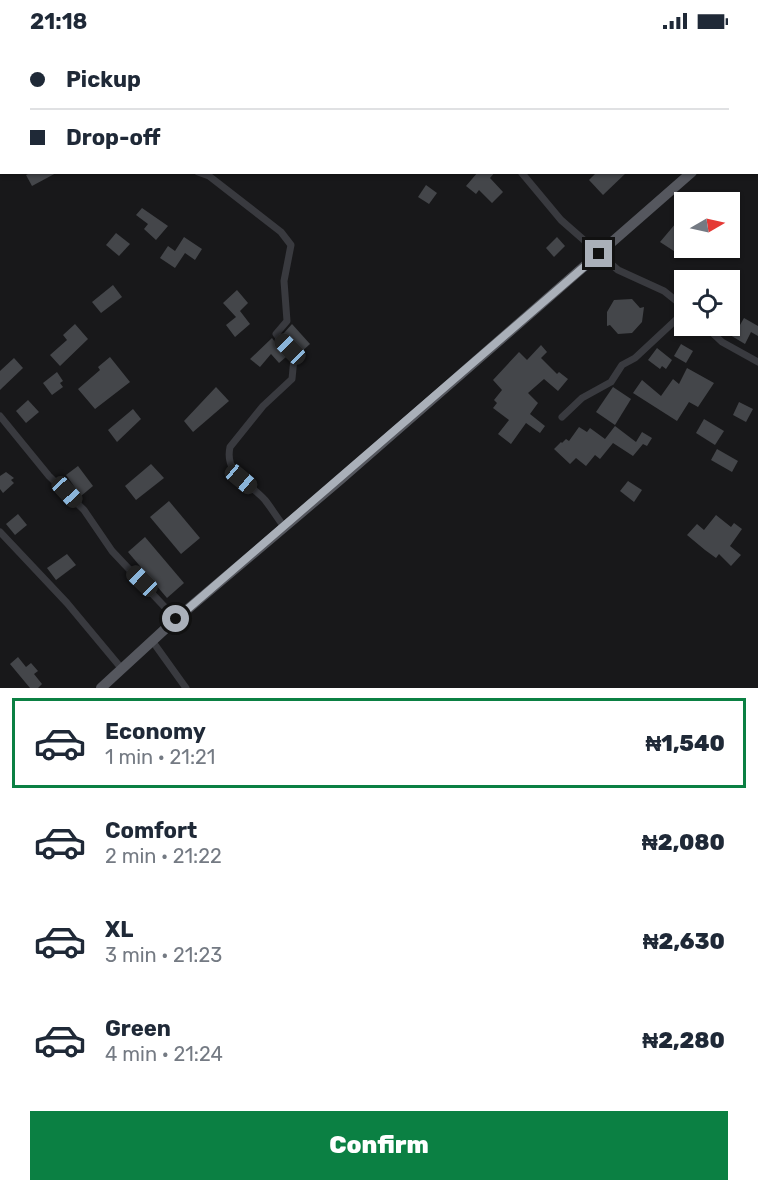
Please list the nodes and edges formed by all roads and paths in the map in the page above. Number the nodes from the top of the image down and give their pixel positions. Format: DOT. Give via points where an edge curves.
graph roads {
  1 [pos="209,174"];
  2 [pos="523,174"];
  3 [pos="690,174"];
  4 [pos="599,254"];
  5 [pos="674,300"];
  6 [pos="674,322"];
  7 [pos="716,336"];
  8 [pos="758,362"];
  9 [pos="0,416"];
  10 [pos="562,417"];
  11 [pos="285,528"];
  12 [pos="0,532"];
  13 [pos="176,619"];
  14 [pos="153,642"];
  15 [pos="122,669"];
  16 [pos="101,688"];
  17 [pos="186,688"];
  1 -- 11 [label="street" via="281,232 291,245 284,281 288,315 276,334 294,358 292,379 263,406 230,447 228,455 228,464 264,499"];
  2 -- 4 [label="street" via="561,220"];
  3 -- 4 [label="main road"];
  4 -- 5 [label="street" via="618,270"];
  4 -- 11 [label="main road"];
  6 -- 10 [label="street" via="622,365 611,382 582,398"];
  7 -- 8 [label="street"];
  9 -- 13 [label="street" via="49,476 84,510 112,550"];
  11 -- 13 [label="main road"];
  12 -- 15 [label="street"];
  13 -- 14 [label="main road"];
  14 -- 15 [label="main road"];
  14 -- 17 [label="street"];
  15 -- 16 [label="main road"];
}
